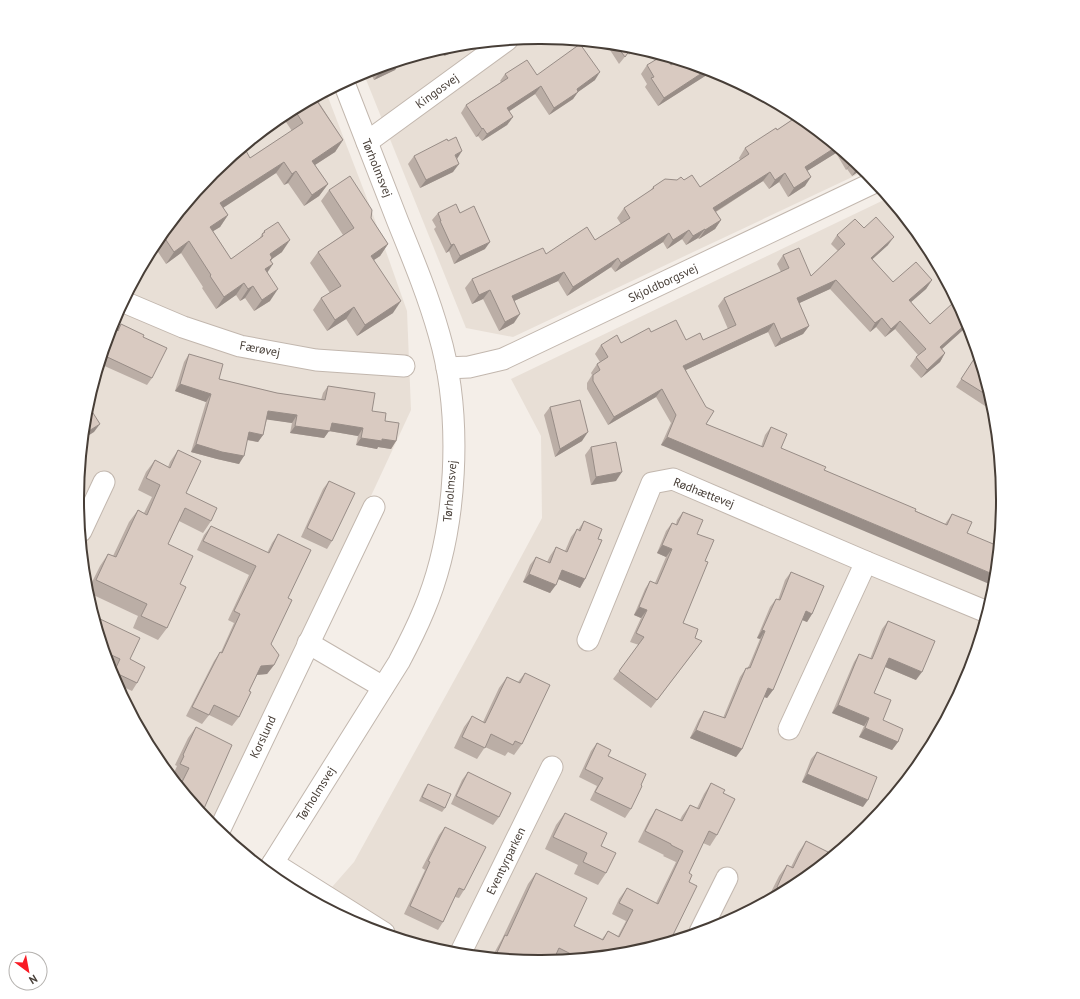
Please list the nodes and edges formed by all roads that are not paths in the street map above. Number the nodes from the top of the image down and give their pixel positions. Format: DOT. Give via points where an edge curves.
graph roads {
  1 [pos="499,46"];
  2 [pos="346,88"];
  3 [pos="367,142"];
  4 [pos="869,185"];
  5 [pos="128,304"];
  6 [pos="404,366"];
  7 [pos="447,368"];
  8 [pos="104,482"];
  9 [pos="374,507"];
  10 [pos="85,523"];
  11 [pos="866,562"];
  12 [pos="982,610"];
  13 [pos="588,640"];
  14 [pos="308,643"];
  15 [pos="383,687"];
  16 [pos="790,728"];
  17 [pos="552,767"];
  18 [pos="222,825"];
  19 [pos="270,867"];
  20 [pos="278,872"];
  21 [pos="727,878"];
  22 [pos="347,911"];
  23 [pos="704,924"];
  24 [pos="463,948"];
  1 -- 3 [label="street, Kingosvej"];
  2 -- 3 [label="street, Tørholmsvej"];
  3 -- 7 [label="street, Tørholmsvej" via="422,281"];
  4 -- 7 [label="street, Skjoldborgsvej" via="503,359 469,367"];
  5 -- 6 [label="street, Færøvej" via="183,327 240,346 316,360"];
  7 -- 15 [label="street, Tørholmsvej" via="452,407 453,465 442,551 425,609 399,662"];
  8 -- 10 [label="street"];
  9 -- 14 [label="street, Korslund"];
  11 -- 12 [label="street, Rødhættevej"];
  11 -- 13 [label="street, Rødhættevej" via="673,479 652,483"];
  11 -- 16 [label="street"];
  14 -- 15 [label="street"];
  14 -- 18 [label="street, Korslund"];
  15 -- 19 [label="street, Tørholmsvej"];
  17 -- 24 [label="street, Eventyrparken"];
  20 -- 22 [label="street"];
  21 -- 23 [label="street"];
}
